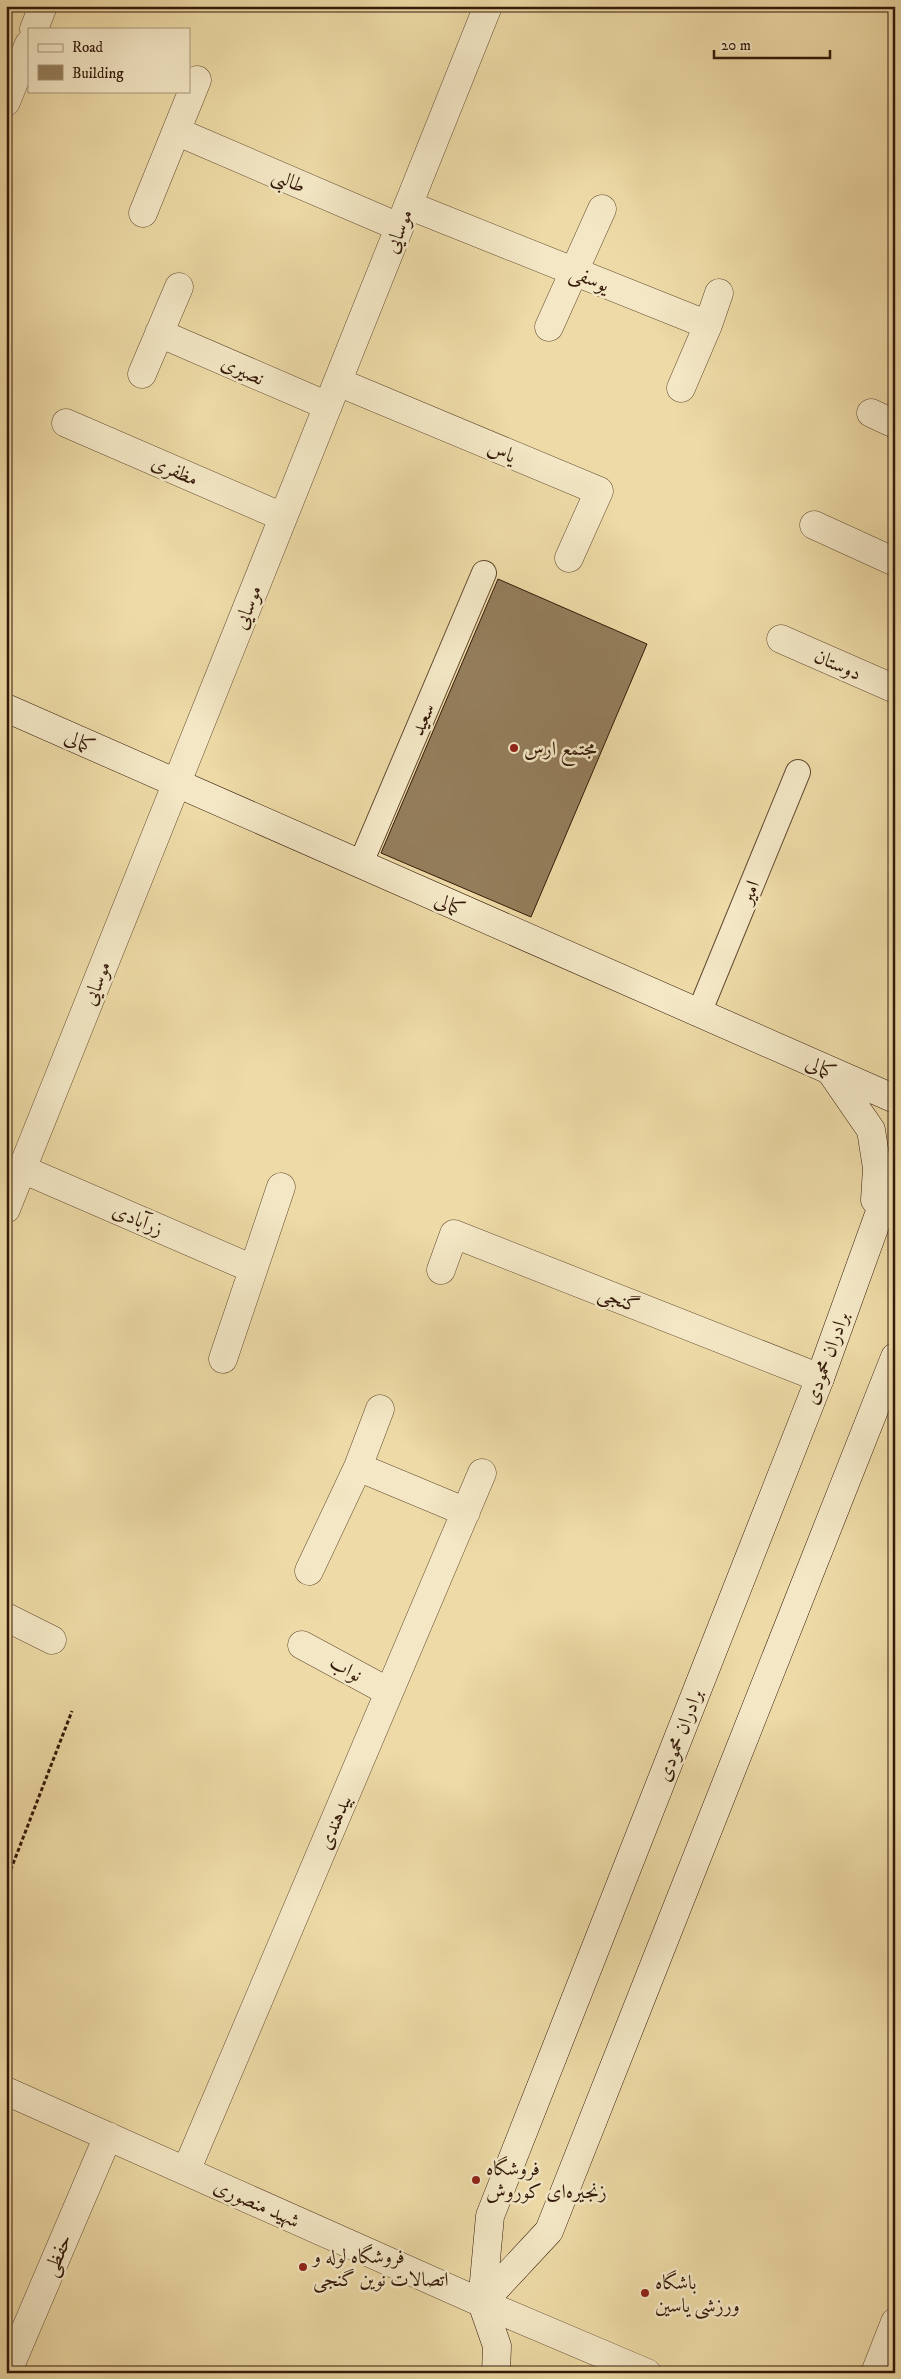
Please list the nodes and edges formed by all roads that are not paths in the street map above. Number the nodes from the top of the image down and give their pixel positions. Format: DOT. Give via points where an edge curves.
graph roads {
  1 [pos="43,6"];
  2 [pos="488,6"];
  3 [pos="34,28"];
  4 [pos="28,46"];
  5 [pos="197,80"];
  6 [pos="9,85"];
  7 [pos="178,132"];
  8 [pos="602,209"];
  9 [pos="143,213"];
  10 [pos="404,216"];
  11 [pos="575,272"];
  12 [pos="179,287"];
  13 [pos="719,293"];
  14 [pos="708,324"];
  15 [pos="549,326"];
  16 [pos="159,333"];
  17 [pos="142,374"];
  18 [pos="681,388"];
  19 [pos="332,394"];
  20 [pos="66,423"];
  21 [pos="283,516"];
  22 [pos="814,525"];
  23 [pos="569,558"];
  24 [pos="895,562"];
  25 [pos="484,573"];
  26 [pos="781,638"];
  27 [pos="895,689"];
  28 [pos="6,708"];
  29 [pos="798,772"];
  30 [pos="176,784"];
  31 [pos="360,865"];
  32 [pos="699,1013"];
  33 [pos="831,1072"];
  34 [pos="895,1099"];
  35 [pos="22,1169"];
  36 [pos="895,1170"];
  37 [pos="281,1187"];
  38 [pos="6,1209"];
  39 [pos="874,1230"];
  40 [pos="253,1269"];
  41 [pos="441,1270"];
  42 [pos="895,1357"];
  43 [pos="223,1359"];
  44 [pos="820,1378"];
  45 [pos="380,1409"];
  46 [pos="358,1467"];
  47 [pos="482,1473"];
  48 [pos="466,1512"];
  49 [pos="309,1571"];
  50 [pos="6,1617"];
  51 [pos="52,1640"];
  52 [pos="302,1645"];
  53 [pos="389,1692"];
  54 [pos="6,2091"];
  55 [pos="108,2136"];
  56 [pos="186,2171"];
  57 [pos="482,2303"];
  58 [pos="895,2322"];
  59 [pos="7,2373"];
  60 [pos="496,2373"];
  61 [pos="647,2373"];
  62 [pos="875,2373"];
  1 -- 3 [label="street"];
  2 -- 10 [label="street, موسایی"];
  4 -- 6 [label="street"];
  5 -- 7 [label="street"];
  7 -- 9 [label="street"];
  7 -- 10 [label="street, طالبی"];
  8 -- 11 [label="street"];
  10 -- 11 [label="street, یوسفی"];
  10 -- 19 [label="street, موسایی"];
  11 -- 14 [label="street, یوسفی"];
  11 -- 15 [label="street"];
  12 -- 16 [label="street"];
  13 -- 14 [label="street"];
  14 -- 18 [label="street"];
  16 -- 17 [label="street"];
  16 -- 19 [label="street, نصیری"];
  19 -- 21 [label="street, موسایی"];
  19 -- 23 [label="street, یاس" via="599,491"];
  20 -- 21 [label="street, مظفری"];
  21 -- 30 [label="street, موسایی"];
  22 -- 24 [label="street"];
  25 -- 31 [label="lane, سعید"];
  26 -- 27 [label="street, دوستان"];
  28 -- 30 [label="street, کمالی"];
  29 -- 32 [label="lane, امیر"];
  30 -- 31 [label="street, کمالی"];
  30 -- 35 [label="street, موسایی"];
  31 -- 32 [label="street, کمالی"];
  32 -- 33 [label="street, کمالی"];
  33 -- 34 [label="street, کمالی"];
  33 -- 39 [label="street" via="871,1130 877,1168"];
  35 -- 38 [label="street, موسایی"];
  35 -- 40 [label="street, زرآبادی"];
  36 -- 39 [label="street, برادران محمودی"];
  37 -- 40 [label="street"];
  39 -- 44 [label="street, برادران محمودی"];
  40 -- 43 [label="street"];
  41 -- 44 [label="street, گنجی" via="454,1234"];
  42 -- 57 [label="street" via="549,2231"];
  44 -- 57 [label="street, برادران محمودی" via="490,2216"];
  45 -- 46 [label="street"];
  46 -- 48 [label="street"];
  46 -- 49 [label="street"];
  47 -- 48 [label="street, بیدهندی"];
  48 -- 53 [label="street, بیدهندی"];
  50 -- 51 [label="street"];
  52 -- 53 [label="street, نواب"];
  53 -- 56 [label="street, بیدهندی"];
  54 -- 55 [label="street, شهید منصوری"];
  55 -- 56 [label="street, شهید منصوری"];
  55 -- 59 [label="street, حفظی"];
  56 -- 57 [label="street, شهید منصوری"];
  57 -- 60 [label="street, برادران محمودی" via="497,2346"];
  57 -- 61 [label="street, شهید منصوری"];
  58 -- 62 [label="street"];
}
